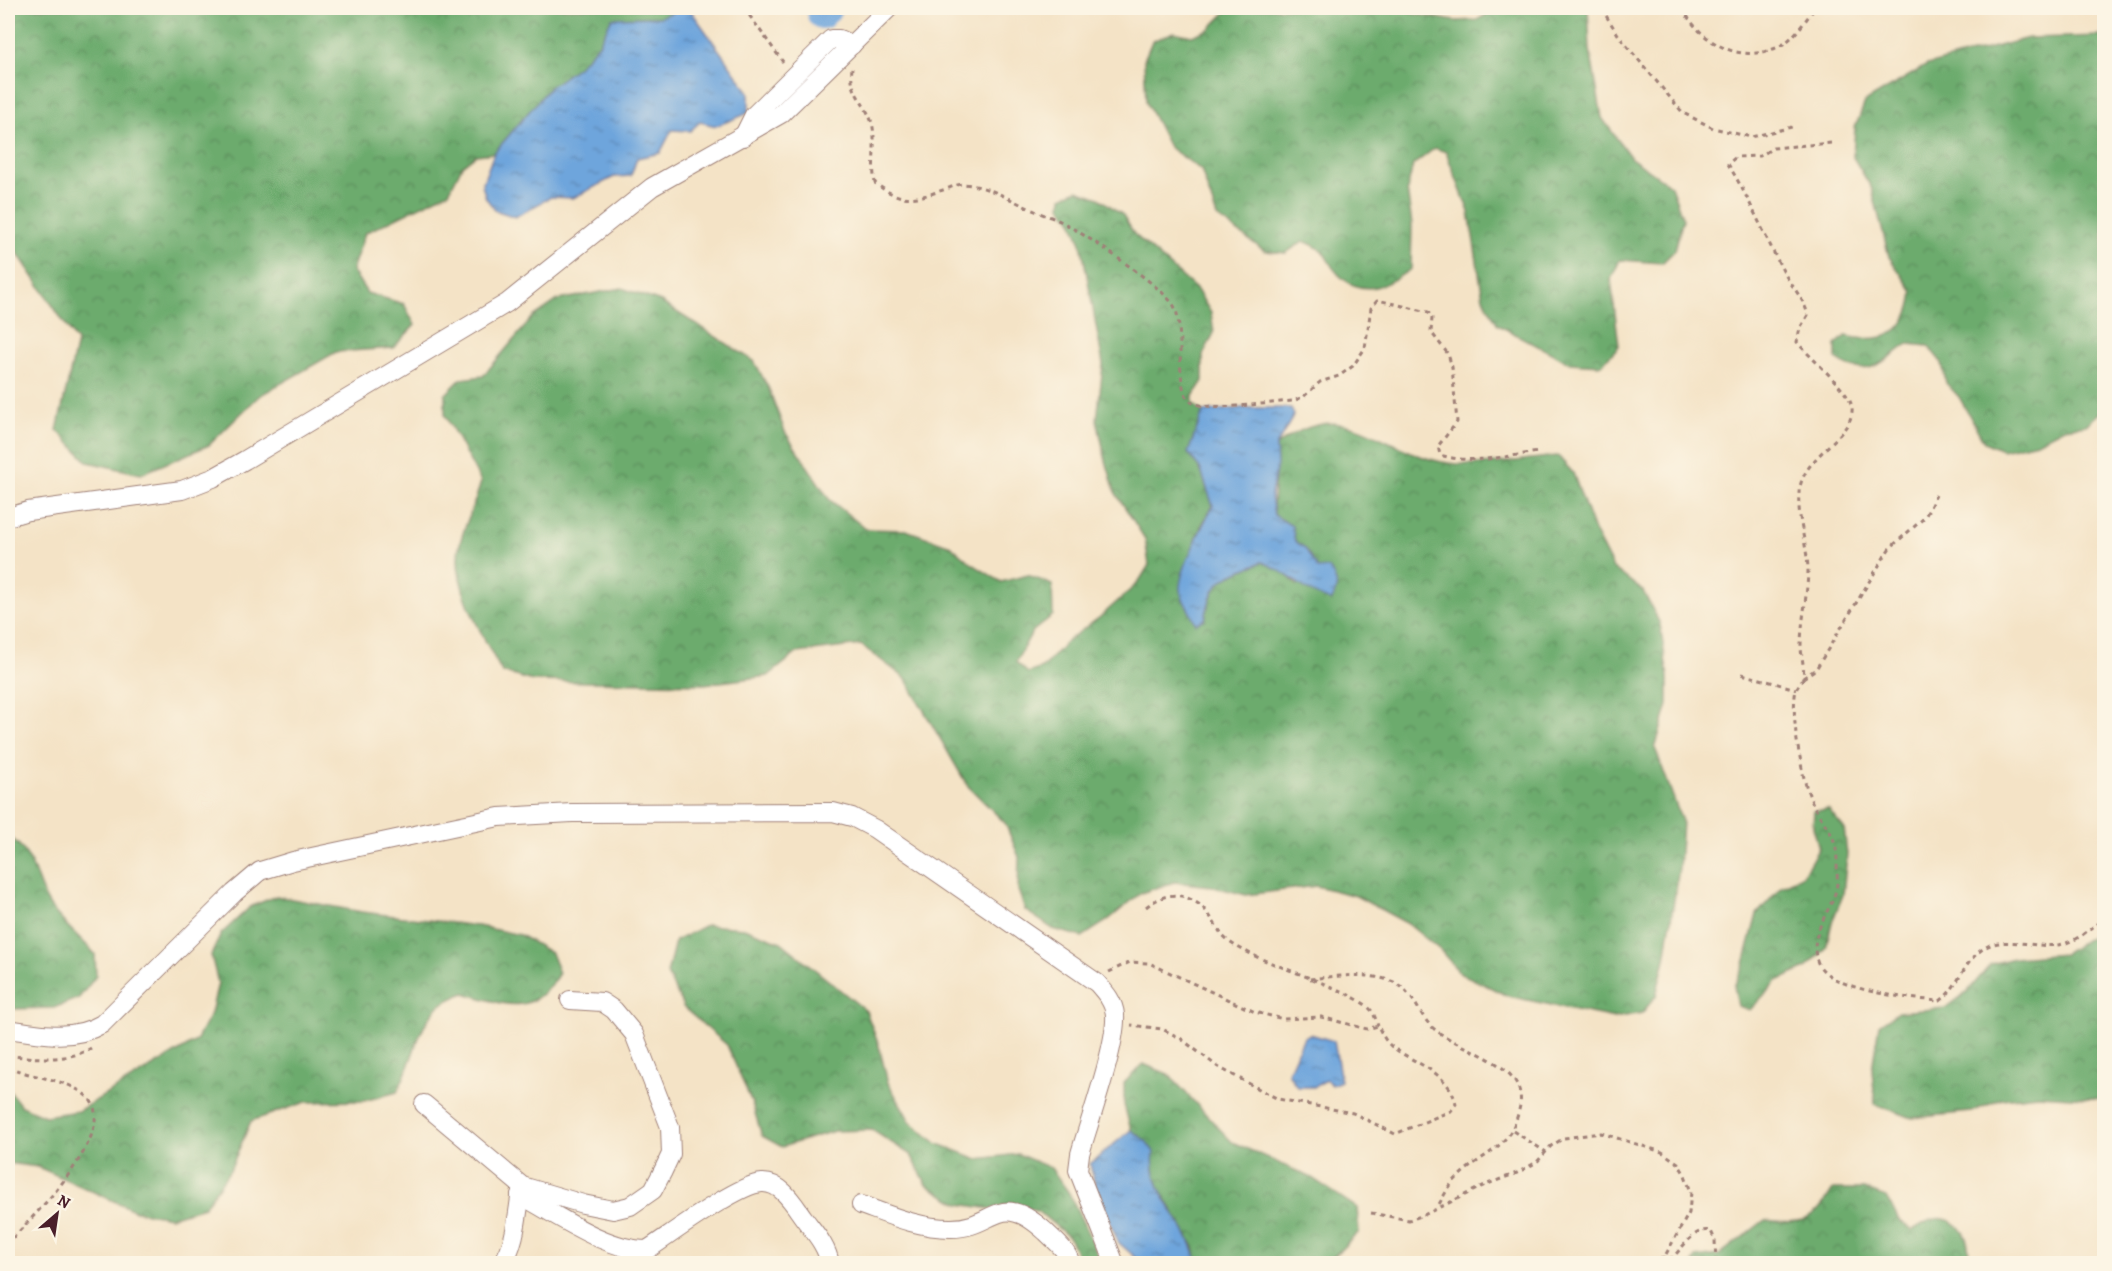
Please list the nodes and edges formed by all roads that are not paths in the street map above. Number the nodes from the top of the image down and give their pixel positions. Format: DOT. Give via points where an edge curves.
graph roads {
  1 [pos="889,8"];
  2 [pos="852,45"];
  3 [pos="743,137"];
  4 [pos="8,517"];
  5 [pos="570,1000"];
  6 [pos="8,1029"];
  7 [pos="424,1104"];
  8 [pos="521,1190"];
  9 [pos="861,1205"];
  10 [pos="502,1263"];
  11 [pos="830,1263"];
  12 [pos="1071,1263"];
  13 [pos="1115,1263"];
  1 -- 2 [label="street"];
  2 -- 3 [label="street" via="781,114"];
  2 -- 3 [label="street" via="831,39 754,115"];
  3 -- 4 [label="street" via="652,187 507,303 213,478 182,490"];
  5 -- 8 [label="street" via="602,1002 634,1034 670,1127 671,1154 652,1190 630,1206 612,1210"];
  6 -- 13 [label="street" via="67,1035 102,1023 234,893 260,871 293,861 499,817 833,812 875,829 1097,983 1112,1003 1114,1025 1078,1170"];
  7 -- 8 [label="street"];
  8 -- 10 [label="street" via="514,1237"];
  8 -- 11 [label="street" via="603,1239 630,1250 646,1250 739,1191 762,1182 780,1188 791,1201 828,1252"];
  9 -- 12 [label="street" via="913,1223 951,1229 1001,1211 1016,1212 1033,1220 1068,1253"];
}
